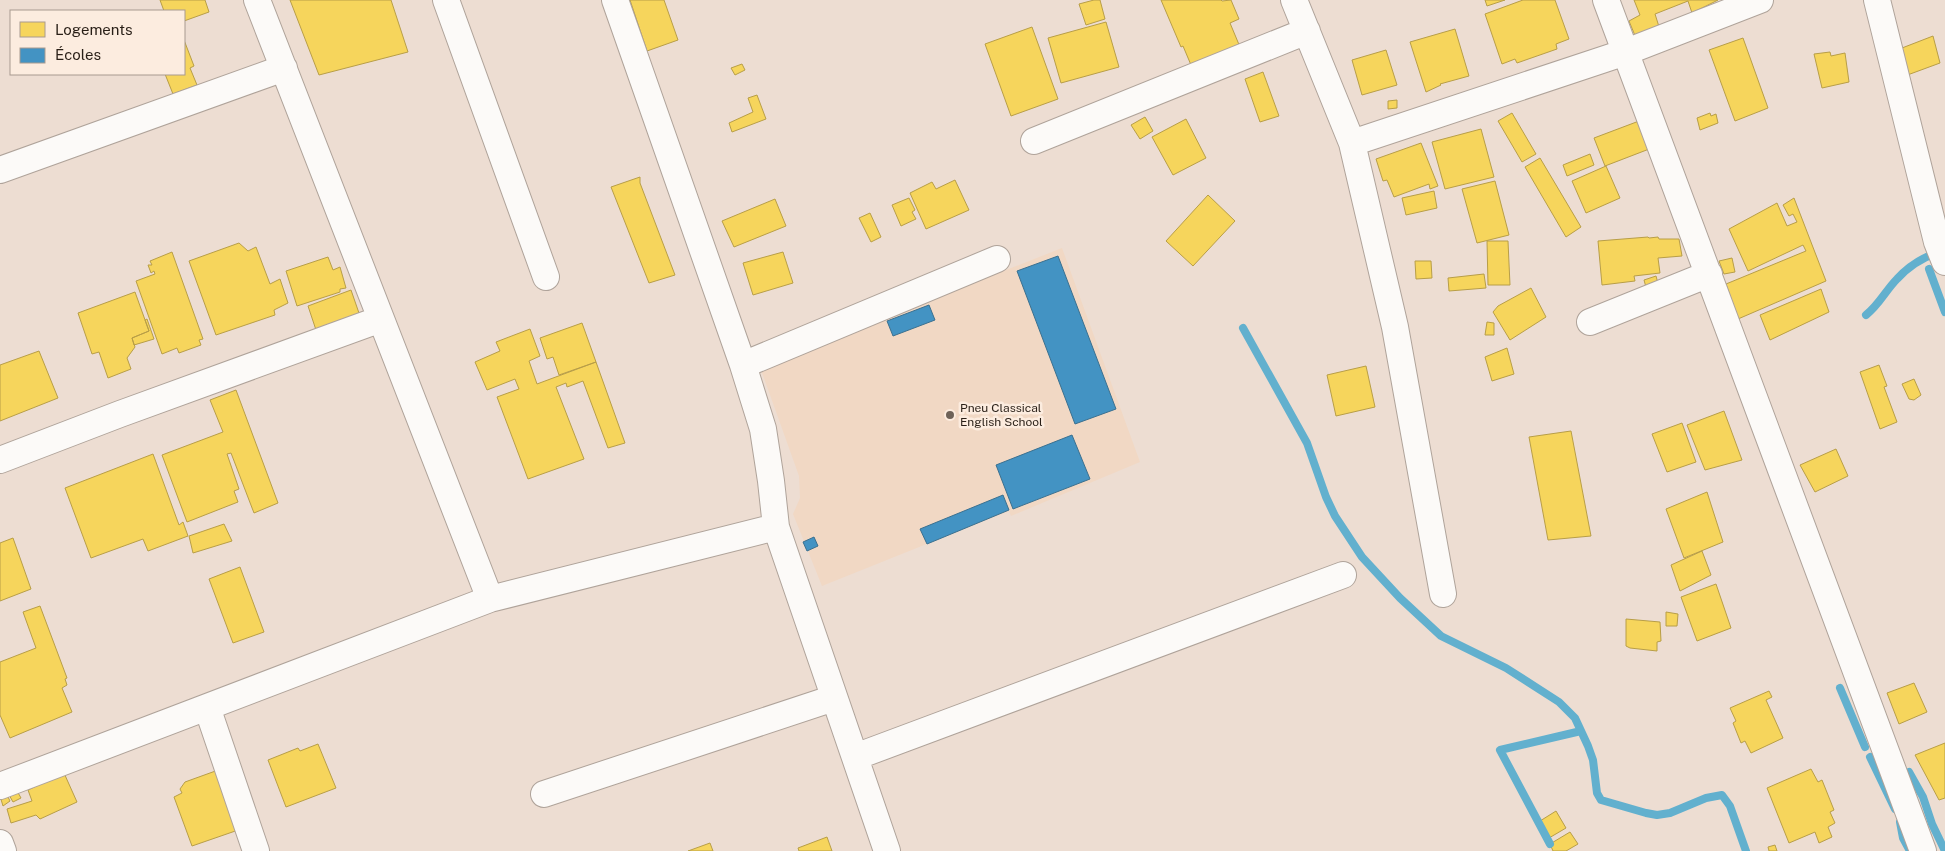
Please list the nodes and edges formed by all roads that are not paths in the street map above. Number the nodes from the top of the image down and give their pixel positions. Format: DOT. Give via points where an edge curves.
graph roads {
  1 [pos="257,0"];
  2 [pos="446,0"];
  3 [pos="615,0"];
  4 [pos="1294,0"];
  5 [pos="1606,0"];
  6 [pos="1760,0"];
  7 [pos="1877,0"];
  8 [pos="1307,31"];
  9 [pos="1626,52"];
  10 [pos="284,68"];
  11 [pos="1034,141"];
  12 [pos="1352,143"];
  13 [pos="0,170"];
  14 [pos="997,259"];
  15 [pos="1945,262"];
  16 [pos="1709,274"];
  17 [pos="546,277"];
  18 [pos="381,319"];
  19 [pos="1590,322"];
  20 [pos="743,365"];
  21 [pos="0,460"];
  22 [pos="776,527"];
  23 [pos="1343,575"];
  24 [pos="1444,594"];
  25 [pos="490,599"];
  26 [pos="834,698"];
  27 [pos="207,707"];
  28 [pos="855,757"];
  29 [pos="0,786"];
  30 [pos="544,794"];
  31 [pos="0,843"];
  32 [pos="3,851"];
  33 [pos="256,851"];
  34 [pos="887,851"];
  35 [pos="1923,851"];
  1 -- 10 [label="street"];
  2 -- 17 [label="street"];
  3 -- 20 [label="street"];
  4 -- 8 [label="street"];
  5 -- 9 [label="street"];
  6 -- 9 [label="street"];
  7 -- 15 [label="street" via="1937,242"];
  8 -- 11 [label="street"];
  8 -- 12 [label="street"];
  9 -- 12 [label="street"];
  9 -- 16 [label="street"];
  10 -- 13 [label="street"];
  10 -- 18 [label="street"];
  12 -- 24 [label="street" via="1395,327"];
  14 -- 20 [label="street"];
  16 -- 19 [label="street"];
  16 -- 35 [label="street"];
  18 -- 21 [label="street"];
  18 -- 25 [label="street"];
  20 -- 22 [label="street" via="763,429"];
  22 -- 25 [label="street"];
  22 -- 26 [label="street"];
  23 -- 28 [label="street"];
  25 -- 27 [label="street"];
  26 -- 28 [label="street"];
  26 -- 30 [label="street"];
  27 -- 29 [label="street"];
  27 -- 33 [label="street"];
  28 -- 34 [label="street"];
  31 -- 32 [label="street"];
}
